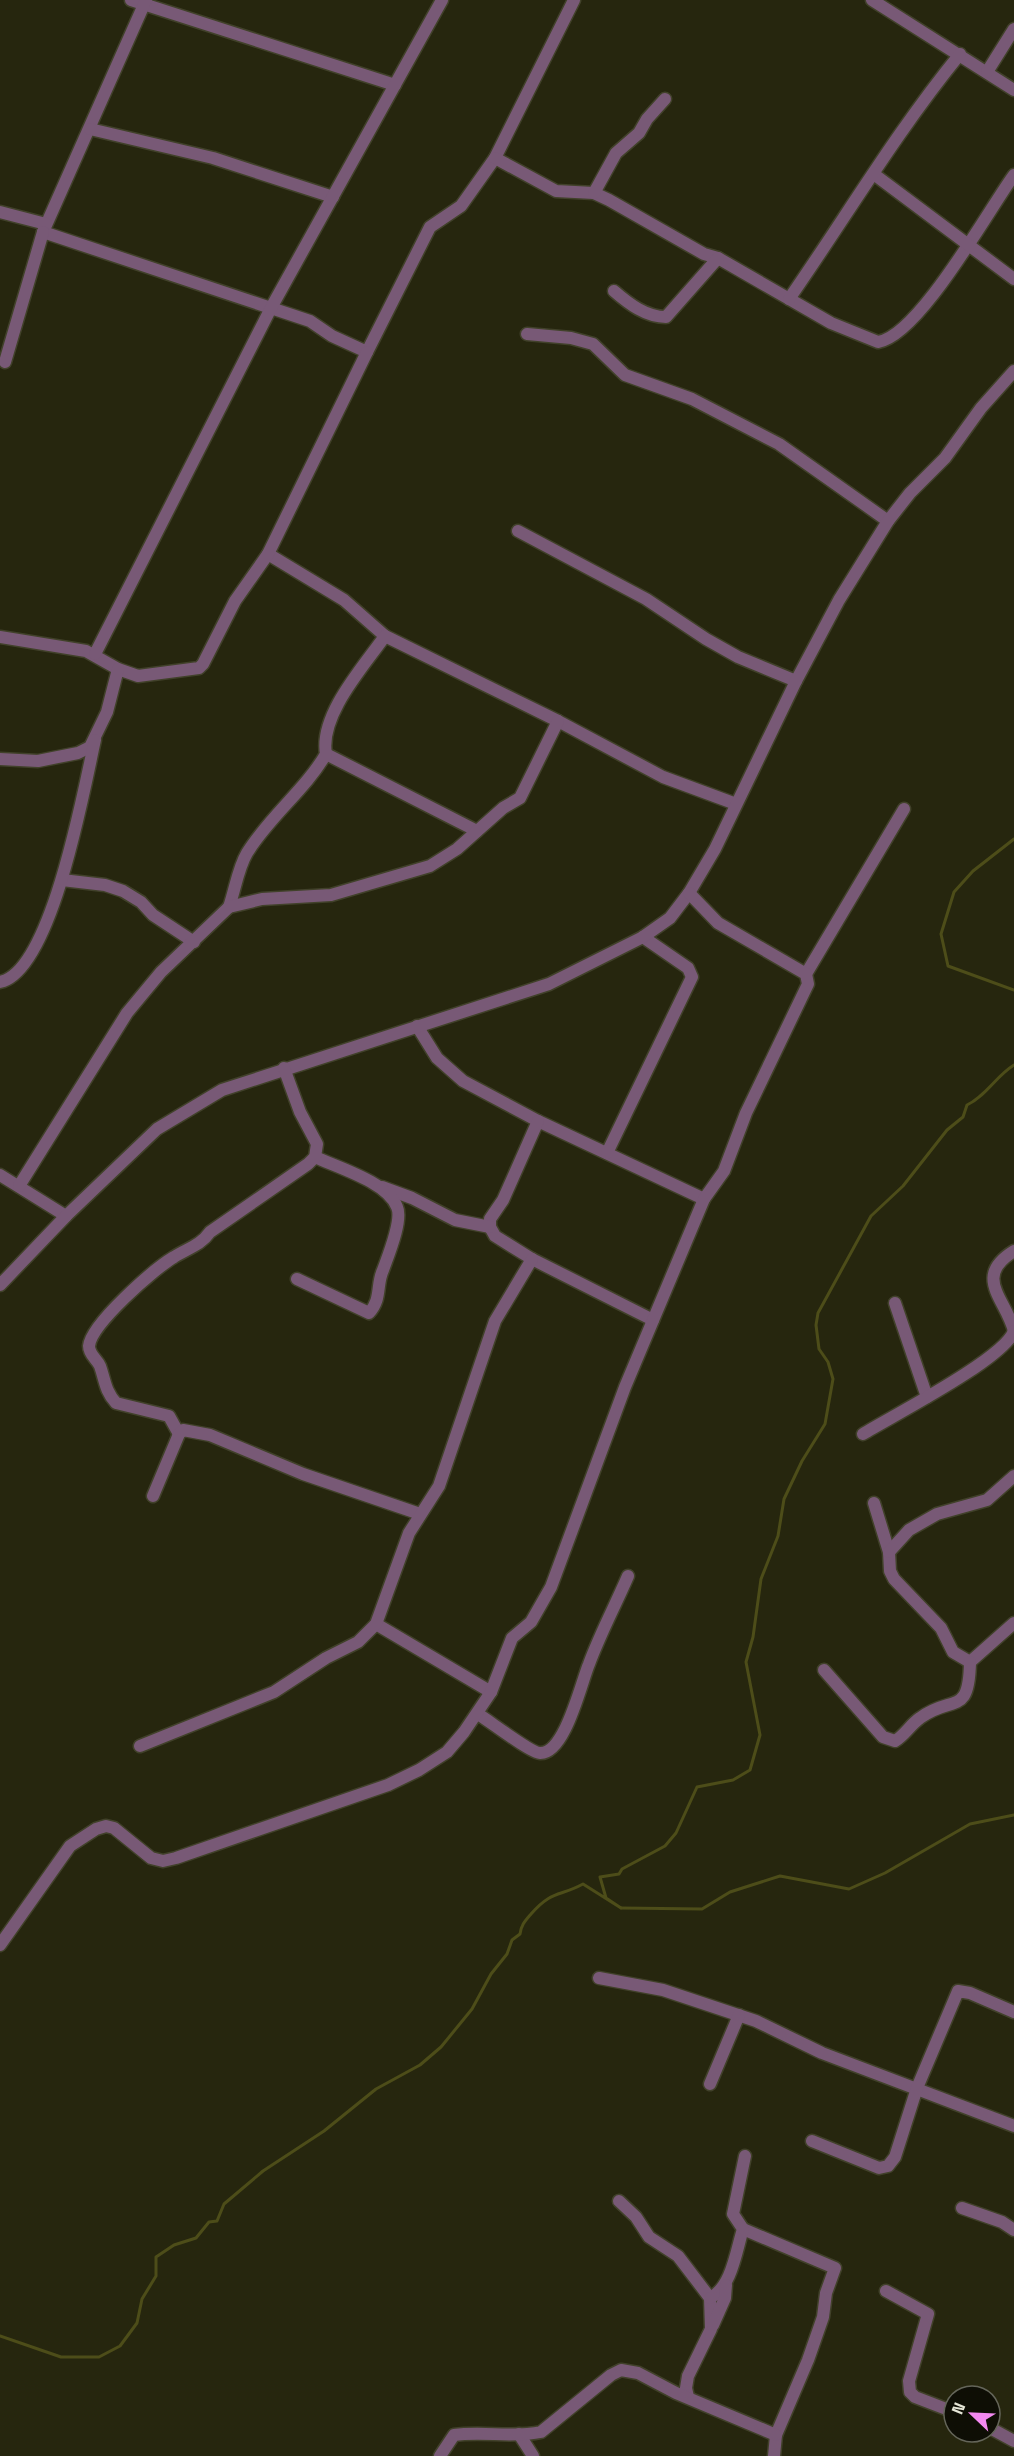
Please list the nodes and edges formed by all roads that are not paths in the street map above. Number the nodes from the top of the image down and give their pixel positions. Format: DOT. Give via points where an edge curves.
graph roads {
  1 [pos="131,0"];
  2 [pos="442,0"];
  3 [pos="574,0"];
  4 [pos="872,0"];
  5 [pos="145,3"];
  6 [pos="1014,28"];
  7 [pos="960,54"];
  8 [pos="987,72"];
  9 [pos="395,85"];
  10 [pos="1014,90"];
  11 [pos="665,99"];
  12 [pos="90,129"];
  13 [pos="495,158"];
  14 [pos="874,175"];
  15 [pos="1014,175"];
  16 [pos="594,193"];
  17 [pos="333,197"];
  18 [pos="0,212"];
  19 [pos="44,228"];
  20 [pos="968,246"];
  21 [pos="718,258"];
  22 [pos="1014,279"];
  23 [pos="614,291"];
  24 [pos="789,299"];
  25 [pos="271,308"];
  26 [pos="527,334"];
  27 [pos="367,352"];
  28 [pos="5,362"];
  29 [pos="1014,371"];
  30 [pos="888,521"];
  31 [pos="518,531"];
  32 [pos="268,554"];
  33 [pos="385,636"];
  34 [pos="0,637"];
  35 [pos="95,654"];
  36 [pos="118,669"];
  37 [pos="796,681"];
  38 [pos="558,721"];
  39 [pos="95,740"];
  40 [pos="326,754"];
  41 [pos="0,759"];
  42 [pos="736,804"];
  43 [pos="904,809"];
  44 [pos="477,831"];
  45 [pos="62,880"];
  46 [pos="689,893"];
  47 [pos="229,907"];
  48 [pos="643,937"];
  49 [pos="194,942"];
  50 [pos="806,974"];
  51 [pos="0,982"];
  52 [pos="417,1026"];
  53 [pos="284,1068"];
  54 [pos="538,1121"];
  55 [pos="607,1153"];
  56 [pos="315,1156"];
  57 [pos="0,1175"];
  58 [pos="19,1186"];
  59 [pos="382,1187"];
  60 [pos="704,1199"];
  61 [pos="66,1216"];
  62 [pos="490,1227"];
  63 [pos="1014,1251"];
  64 [pos="532,1259"];
  65 [pos="297,1279"];
  66 [pos="0,1285"];
  67 [pos="894,1303"];
  68 [pos="653,1320"];
  69 [pos="1014,1331"];
  70 [pos="927,1397"];
  71 [pos="179,1434"];
  72 [pos="863,1434"];
  73 [pos="1014,1476"];
  74 [pos="153,1496"];
  75 [pos="874,1503"];
  76 [pos="420,1514"];
  77 [pos="889,1552"];
  78 [pos="628,1576"];
  79 [pos="1014,1623"];
  80 [pos="376,1624"];
  81 [pos="970,1662"];
  82 [pos="824,1670"];
  83 [pos="491,1692"];
  84 [pos="478,1714"];
  85 [pos="140,1746"];
  86 [pos="0,1945"];
  87 [pos="599,1978"];
  88 [pos="1014,2012"];
  89 [pos="739,2015"];
  90 [pos="710,2084"];
  91 [pos="918,2088"];
  92 [pos="1014,2126"];
  93 [pos="812,2141"];
  94 [pos="745,2156"];
  95 [pos="619,2201"];
  96 [pos="962,2208"];
  97 [pos="743,2229"];
  98 [pos="1014,2230"];
  99 [pos="727,2279"];
  100 [pos="886,2291"];
  101 [pos="710,2298"];
  102 [pos="711,2329"];
  103 [pos="688,2397"];
  104 [pos="942,2407"];
  105 [pos="519,2434"];
  106 [pos="776,2435"];
  107 [pos="440,2456"];
  108 [pos="533,2456"];
  109 [pos="774,2456"];
  1 -- 5 [label="street"];
  2 -- 9 [label="street"];
  3 -- 13 [label="street"];
  4 -- 7 [label="street"];
  5 -- 9 [label="street"];
  5 -- 12 [label="street"];
  6 -- 8 [label="street"];
  7 -- 8 [label="street"];
  7 -- 14 [label="street" via="893,142"];
  8 -- 10 [label="street"];
  9 -- 17 [label="street"];
  11 -- 16 [label="street" via="639,133 616,153"];
  12 -- 17 [label="street" via="213,158"];
  12 -- 19 [label="street"];
  13 -- 16 [label="street" via="556,191"];
  13 -- 27 [label="street" via="461,206 430,226"];
  14 -- 20 [label="street"];
  14 -- 24 [label="street"];
  15 -- 20 [label="street"];
  16 -- 21 [label="street"];
  17 -- 25 [label="street"];
  18 -- 19 [label="street"];
  19 -- 25 [label="street"];
  19 -- 28 [label="street"];
  20 -- 22 [label="street"];
  20 -- 24 [label="street" via="906,325 884,341 831,323"];
  21 -- 23 [label="street" via="666,317 630,305"];
  21 -- 24 [label="street"];
  25 -- 27 [label="street" via="310,321"];
  25 -- 35 [label="street"];
  26 -- 30 [label="street" via="593,344 625,375 692,399 779,444"];
  27 -- 32 [label="street"];
  29 -- 30 [label="street" via="945,458"];
  30 -- 37 [label="street" via="839,600"];
  31 -- 37 [label="street" via="646,599 738,657"];
  32 -- 33 [label="street" via="344,600"];
  32 -- 36 [label="street" via="235,601 199,668 148,676"];
  33 -- 38 [label="street"];
  33 -- 40 [label="street" via="337,704 324,745"];
  34 -- 35 [label="street"];
  35 -- 36 [label="street"];
  36 -- 39 [label="street" via="112,699"];
  37 -- 42 [label="street"];
  38 -- 42 [label="street" via="663,777"];
  38 -- 44 [label="street" via="520,798"];
  39 -- 41 [label="street" via="84,751 61,757 38,761"];
  39 -- 45 [label="street"];
  40 -- 44 [label="street"];
  40 -- 47 [label="street" via="245,855"];
  42 -- 46 [label="street"];
  43 -- 50 [label="street"];
  44 -- 47 [label="street" via="430,866 331,895 262,899"];
  45 -- 49 [label="street" via="123,891"];
  45 -- 51 [label="street" via="35,945 15,976"];
  46 -- 48 [label="street" via="670,918"];
  46 -- 50 [label="street" via="718,923"];
  47 -- 49 [label="street"];
  48 -- 52 [label="street" via="549,984"];
  48 -- 55 [label="street" via="688,968 692,977"];
  49 -- 58 [label="street" via="161,972 127,1012"];
  50 -- 60 [label="street" via="808,984 746,1113 724,1171"];
  52 -- 53 [label="street"];
  52 -- 54 [label="street" via="451,1073"];
  53 -- 56 [label="street" via="316,1144"];
  53 -- 61 [label="street" via="222,1090 157,1129"];
  54 -- 55 [label="street"];
  54 -- 62 [label="street" via="502,1200 489,1219"];
  55 -- 60 [label="street"];
  56 -- 59 [label="street"];
  56 -- 71 [label="street" via="210,1232 202,1244 174,1257 148,1276 116,1307 91,1340 90,1352 116,1403 169,1416"];
  57 -- 58 [label="street"];
  58 -- 61 [label="street"];
  59 -- 62 [label="street" via="455,1220"];
  59 -- 65 [label="street" via="398,1208 398,1221 376,1306 369,1313"];
  60 -- 68 [label="street"];
  61 -- 66 [label="street"];
  62 -- 64 [label="street" via="495,1236"];
  63 -- 69 [label="street" via="997,1265 992,1279"];
  64 -- 68 [label="street"];
  64 -- 76 [label="street" via="495,1320 439,1486"];
  67 -- 70 [label="street"];
  68 -- 83 [label="street" via="551,1587 531,1622 512,1638"];
  69 -- 70 [label="street" via="1008,1342 971,1371"];
  70 -- 72 [label="street"];
  71 -- 74 [label="street"];
  71 -- 76 [label="street" via="192,1430 210,1435 303,1474"];
  73 -- 77 [label="street" via="987,1500 937,1514 909,1530"];
  75 -- 77 [label="street"];
  76 -- 80 [label="street" via="409,1533"];
  77 -- 81 [label="street" via="894,1579 941,1628 953,1652"];
  78 -- 84 [label="street" via="554,1746 535,1752"];
  79 -- 81 [label="street"];
  80 -- 83 [label="street"];
  80 -- 85 [label="street" via="358,1642 274,1692"];
  81 -- 82 [label="street" via="969,1687 958,1704 919,1719 895,1741 884,1737"];
  83 -- 84 [label="street"];
  84 -- 86 [label="street" via="447,1752 388,1785 176,1858 151,1858 114,1828 96,1829 70,1846"];
  87 -- 89 [label="street" via="663,1990"];
  88 -- 91 [label="street" via="958,1991"];
  89 -- 90 [label="street"];
  89 -- 91 [label="street" via="822,2053"];
  91 -- 92 [label="street"];
  91 -- 93 [label="street" via="895,2157 883,2169"];
  94 -- 97 [label="street" via="733,2214"];
  95 -- 101 [label="street" via="649,2237 678,2256"];
  96 -- 98 [label="street"];
  97 -- 99 [label="street"];
  97 -- 106 [label="street" via="835,2268 808,2360"];
  99 -- 101 [label="street" via="719,2293"];
  99 -- 102 [label="street" via="725,2298"];
  100 -- 104 [label="street" via="928,2314 909,2381 910,2392"];
  101 -- 102 [label="street"];
  102 -- 103 [label="street" via="688,2376"];
  103 -- 105 [label="street" via="638,2373 621,2370 541,2432"];
  103 -- 106 [label="street"];
  105 -- 107 [label="street" via="454,2435"];
  105 -- 108 [label="street"];
  106 -- 109 [label="street"];
}
